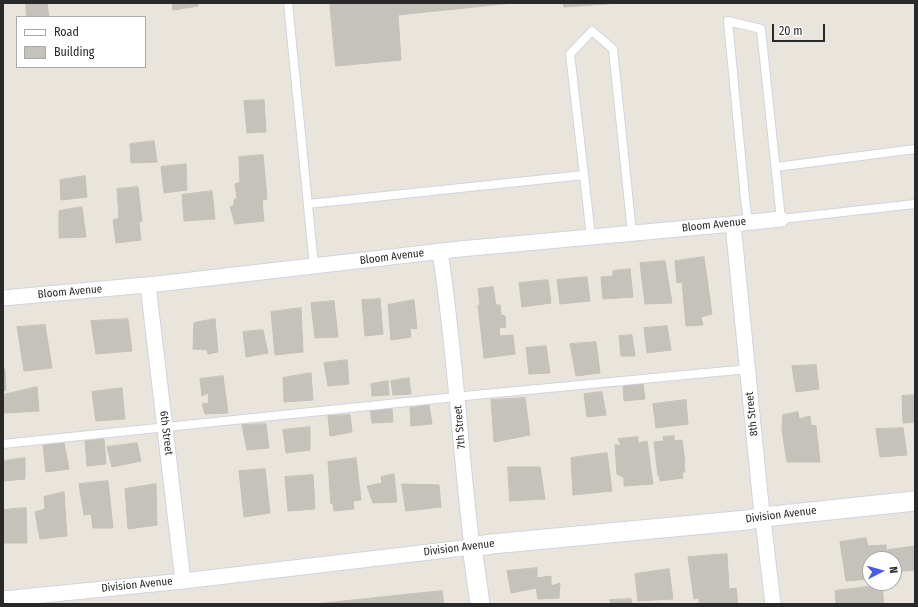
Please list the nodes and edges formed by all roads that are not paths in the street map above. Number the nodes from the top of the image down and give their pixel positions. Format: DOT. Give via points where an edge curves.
graph roads {
  1 [pos="288,3"];
  2 [pos="915,149"];
  3 [pos="776,167"];
  4 [pos="584,175"];
  5 [pos="308,204"];
  6 [pos="915,204"];
  7 [pos="781,218"];
  8 [pos="748,222"];
  9 [pos="733,224"];
  10 [pos="632,233"];
  11 [pos="591,237"];
  12 [pos="440,251"];
  13 [pos="314,266"];
  14 [pos="148,285"];
  15 [pos="3,298"];
  16 [pos="748,369"];
  17 [pos="457,397"];
  18 [pos="165,427"];
  19 [pos="3,444"];
  20 [pos="915,501"];
  21 [pos="763,517"];
  22 [pos="472,547"];
  23 [pos="182,581"];
  24 [pos="3,599"];
  25 [pos="480,604"];
  26 [pos="773,604"];
  1 -- 5 [label="lane"];
  2 -- 3 [label="lane"];
  3 -- 7 [label="lane"];
  3 -- 8 [label="lane" via="761,30 728,21"];
  4 -- 5 [label="lane"];
  4 -- 10 [label="lane" via="570,54 592,31 613,49"];
  4 -- 11 [label="lane"];
  5 -- 13 [label="lane"];
  6 -- 7 [label="lane"];
  7 -- 8 [label="street, Bloom Avenue"];
  8 -- 9 [label="street, Bloom Avenue"];
  9 -- 10 [label="street, Bloom Avenue"];
  9 -- 16 [label="street, 8th Street"];
  10 -- 11 [label="street, Bloom Avenue"];
  11 -- 12 [label="street, Bloom Avenue"];
  12 -- 13 [label="street, Bloom Avenue"];
  12 -- 17 [label="street, 7th Street"];
  13 -- 14 [label="street, Bloom Avenue"];
  14 -- 15 [label="street, Bloom Avenue"];
  14 -- 18 [label="street, 6th Street"];
  16 -- 17 [label="lane"];
  16 -- 21 [label="street, 8th Street"];
  17 -- 18 [label="lane"];
  17 -- 22 [label="street, 7th Street"];
  18 -- 19 [label="lane"];
  18 -- 23 [label="street, 6th Street"];
  20 -- 21 [label="street, Division Avenue"];
  21 -- 22 [label="street, Division Avenue"];
  21 -- 26 [label="street, 8th Street"];
  22 -- 23 [label="street, Division Avenue"];
  22 -- 25 [label="street, 7th Street"];
  23 -- 24 [label="street, Division Avenue"];
}
